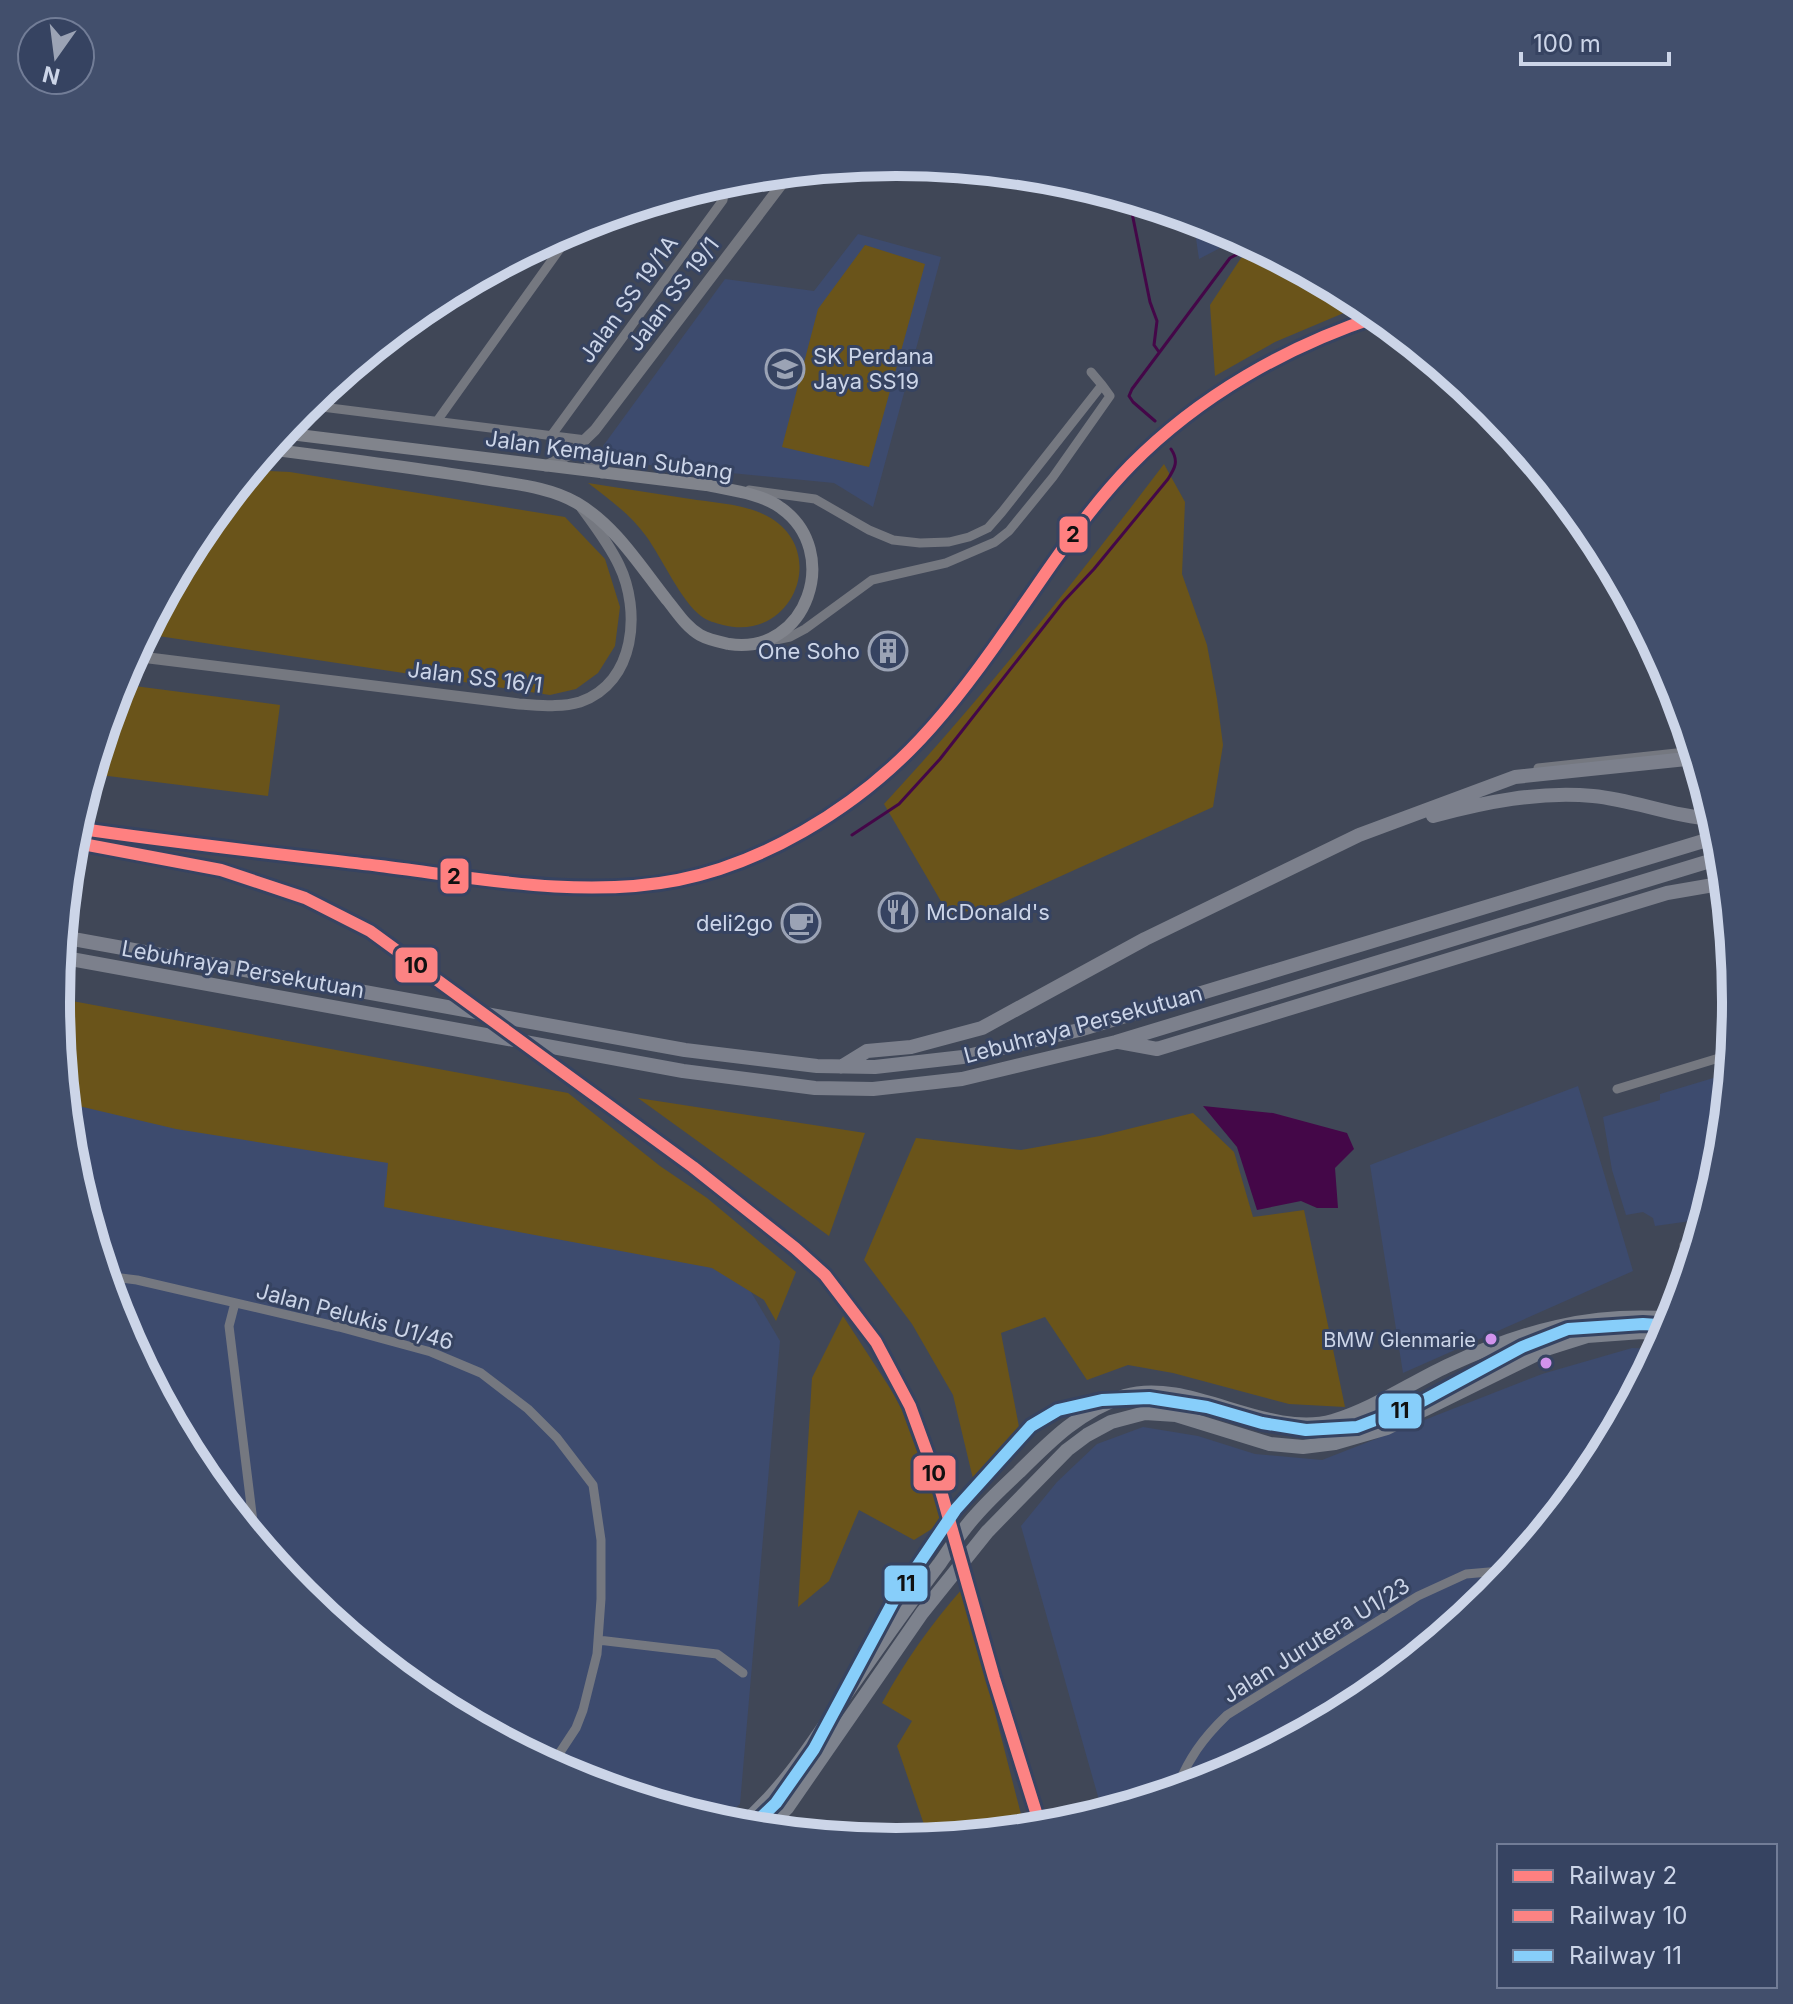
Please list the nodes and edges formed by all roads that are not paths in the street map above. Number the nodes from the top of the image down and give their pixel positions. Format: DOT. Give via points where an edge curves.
graph roads {
  1 [pos="782,184"];
  2 [pos="724,194"];
  3 [pos="562,247"];
  4 [pos="1091,372"];
  5 [pos="1102,385"];
  6 [pos="324,407"];
  7 [pos="437,421"];
  8 [pos="296,435"];
  9 [pos="551,436"];
  10 [pos="583,443"];
  11 [pos="281,451"];
  12 [pos="545,466"];
  13 [pos="1039,466"];
  14 [pos="603,474"];
  15 [pos="1053,477"];
  16 [pos="706,485"];
  17 [pos="579,504"];
  18 [pos="759,642"];
  19 [pos="146,658"];
  20 [pos="1684,752"];
  21 [pos="1686,759"];
  22 [pos="1481,790"];
  23 [pos="1702,818"];
  24 [pos="1359,835"];
  25 [pos="1707,840"];
  26 [pos="1710,861"];
  27 [pos="1714,885"];
  28 [pos="73,939"];
  29 [pos="72,959"];
  30 [pos="1116,1042"];
  31 [pos="1721,1057"];
  32 [pos="841,1067"];
  33 [pos="1617,1089"];
  34 [pos="118,1278"];
  35 [pos="235,1303"];
  36 [pos="1660,1318"];
  37 [pos="1653,1333"];
  38 [pos="253,1519"];
  39 [pos="1495,1571"];
  40 [pos="598,1640"];
  41 [pos="743,1673"];
  42 [pos="558,1755"];
  43 [pos="1181,1778"];
  44 [pos="751,1815"];
  45 [pos="776,1819"];
  1 -- 10 [label="street, Jalan SS 19/1"];
  2 -- 9 [label="street, Jalan SS 19/1A"];
  3 -- 7 [label="street"];
  4 -- 5 [label="street"];
  5 -- 13 [label="street"];
  5 -- 15 [label="street" via="1109,400"];
  6 -- 7 [label="street"];
  7 -- 9 [label="street"];
  8 -- 12 [label="main road, Jalan Kemajuan Subang"];
  9 -- 10 [label="street"];
  10 -- 12 [label="street, Jalan SS 19/1"];
  10 -- 14 [label="street" via="591,464"];
  11 -- 17 [label="main road, Jalan Kemajuan Subang" via="523,485"];
  12 -- 14 [label="main road, Jalan Kemajuan Subang"];
  13 -- 15 [label="street"];
  13 -- 16 [label="street" via="988,528 949,542 893,540 815,499"];
  14 -- 16 [label="main road, Jalan Kemajuan Subang"];
  15 -- 18 [label="street" via="995,542 946,563 872,580 790,637"];
  16 -- 18 [label="main road, Jalan Kemajuan Subang" via="779,506 807,543 812,580 807,602 793,623"];
  17 -- 18 [label="main road, Jalan Kemajuan Subang" via="620,541 689,626 714,640"];
  17 -- 19 [label="street, Jalan SS 16/1" via="620,566 632,609 623,664 600,691 581,701 519,704"];
  20 -- 22 [label="street" via="1516,772 1492,779"];
  21 -- 22 [label="highway" via="1515,777"];
  22 -- 24 [label="highway"];
  23 -- 24 [label="highway" via="1630,802 1562,795 1483,803"];
  24 -- 32 [label="highway" via="1145,939 982,1028 911,1047 867,1051"];
  25 -- 32 [label="highway, Lebuhraya Persekutuan" via="1079,1030 963,1057"];
  26 -- 30 [label="highway, Lebuhraya Persekutuan"];
  27 -- 30 [label="highway" via="1667,893 1157,1049"];
  28 -- 32 [label="highway, Lebuhraya Persekutuan" via="672,1048"];
  29 -- 30 [label="highway, Lebuhraya Persekutuan" via="656,1067 815,1088 873,1089 962,1079"];
  31 -- 33 [label="street"];
  34 -- 35 [label="street, Jalan Pelukis U1/46"];
  35 -- 38 [label="street" via="229,1326"];
  35 -- 40 [label="street, Jalan Pelukis U1/46" via="431,1352 476,1370 528,1409 593,1485 601,1540"];
  36 -- 44 [label="main road" via="1579,1321 1533,1333 1318,1424 1295,1425 1152,1393 1129,1395 1081,1415 975,1515 781,1786"];
  37 -- 45 [label="main road" via="1587,1336 1549,1348 1387,1428 1335,1443 1270,1444 1176,1415 1145,1413 1087,1435 987,1532 922,1613"];
  39 -- 43 [label="street, Jalan Jurutera U1/23" via="1466,1574 1418,1596 1227,1715 1204,1736"];
  40 -- 41 [label="street" via="717,1654"];
  40 -- 42 [label="street, Jalan Pelukis U1/46" via="578,1723"];
}
